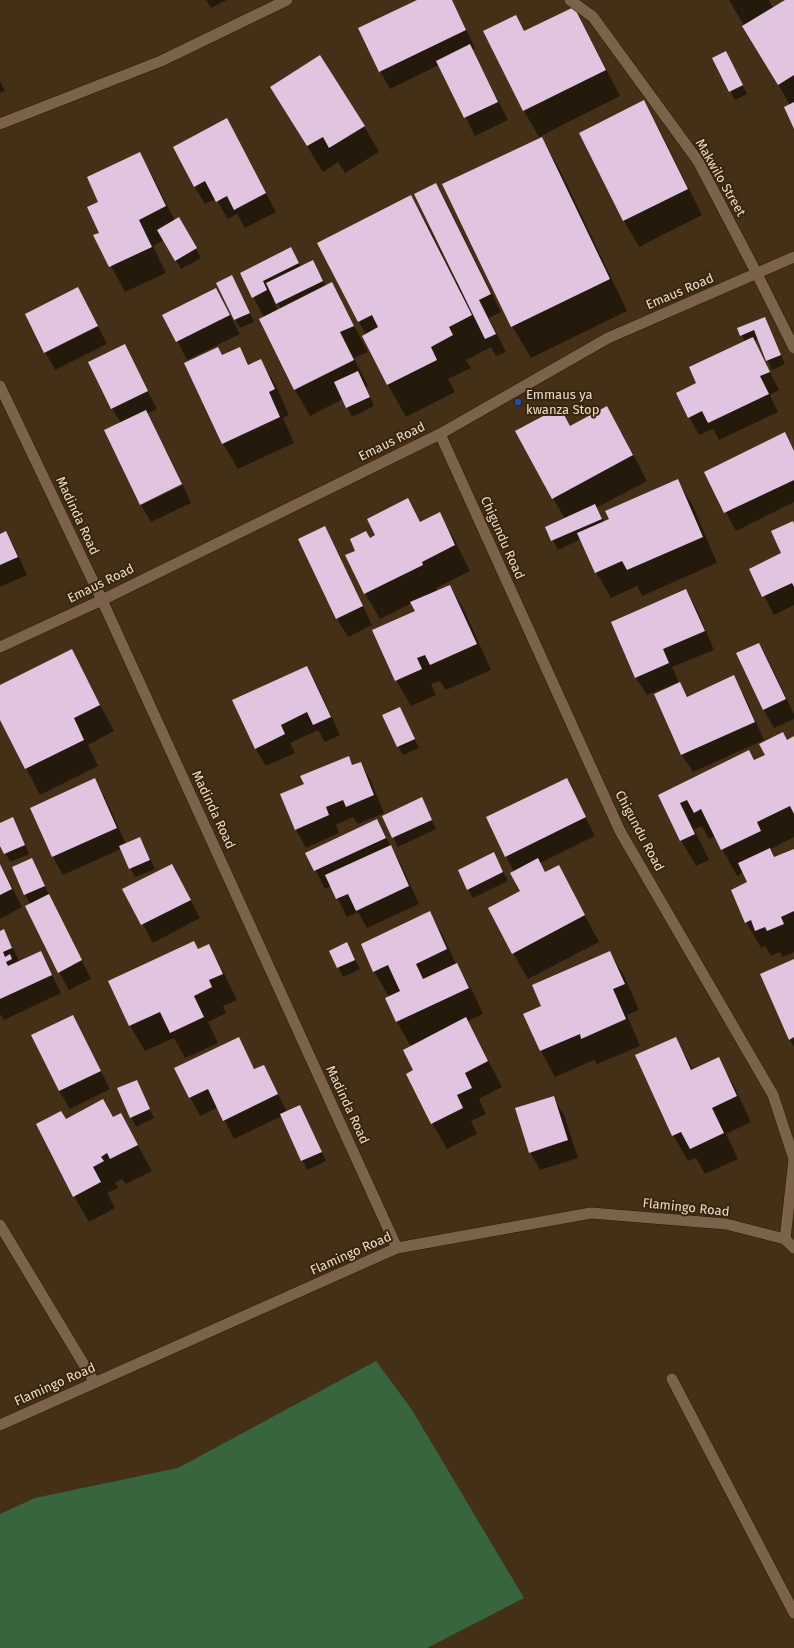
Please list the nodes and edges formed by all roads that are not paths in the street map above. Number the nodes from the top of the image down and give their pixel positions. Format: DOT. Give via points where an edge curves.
graph roads {
  1 [pos="287,0"];
  2 [pos="570,0"];
  3 [pos="0,124"];
  4 [pos="794,257"];
  5 [pos="758,274"];
  6 [pos="794,348"];
  7 [pos="0,386"];
  8 [pos="440,434"];
  9 [pos="102,600"];
  10 [pos="0,647"];
  11 [pos="0,1225"];
  12 [pos="785,1239"];
  13 [pos="397,1248"];
  14 [pos="794,1248"];
  15 [pos="672,1379"];
  16 [pos="95,1383"];
  17 [pos="0,1425"];
  18 [pos="794,1613"];
  1 -- 3 [label="street" via="161,61"];
  2 -- 5 [label="street, Makwilo Street" via="593,17 698,161"];
  4 -- 5 [label="street, Emaus Road"];
  5 -- 6 [label="street, Makwilo Street"];
  5 -- 8 [label="street, Emaus Road" via="608,338"];
  7 -- 9 [label="street, Madinda Road"];
  8 -- 9 [label="street, Emaus Road"];
  8 -- 12 [label="street, Chigundu Road" via="620,831 773,1095 794,1159"];
  9 -- 10 [label="street, Emaus Road"];
  9 -- 13 [label="street, Madinda Road"];
  11 -- 16 [label="street"];
  12 -- 13 [label="street, Flamingo Road" via="726,1224 591,1213"];
  12 -- 14 [label="street"];
  13 -- 16 [label="street, Flamingo Road"];
  15 -- 18 [label="street"];
  16 -- 17 [label="street, Flamingo Road"];
}
